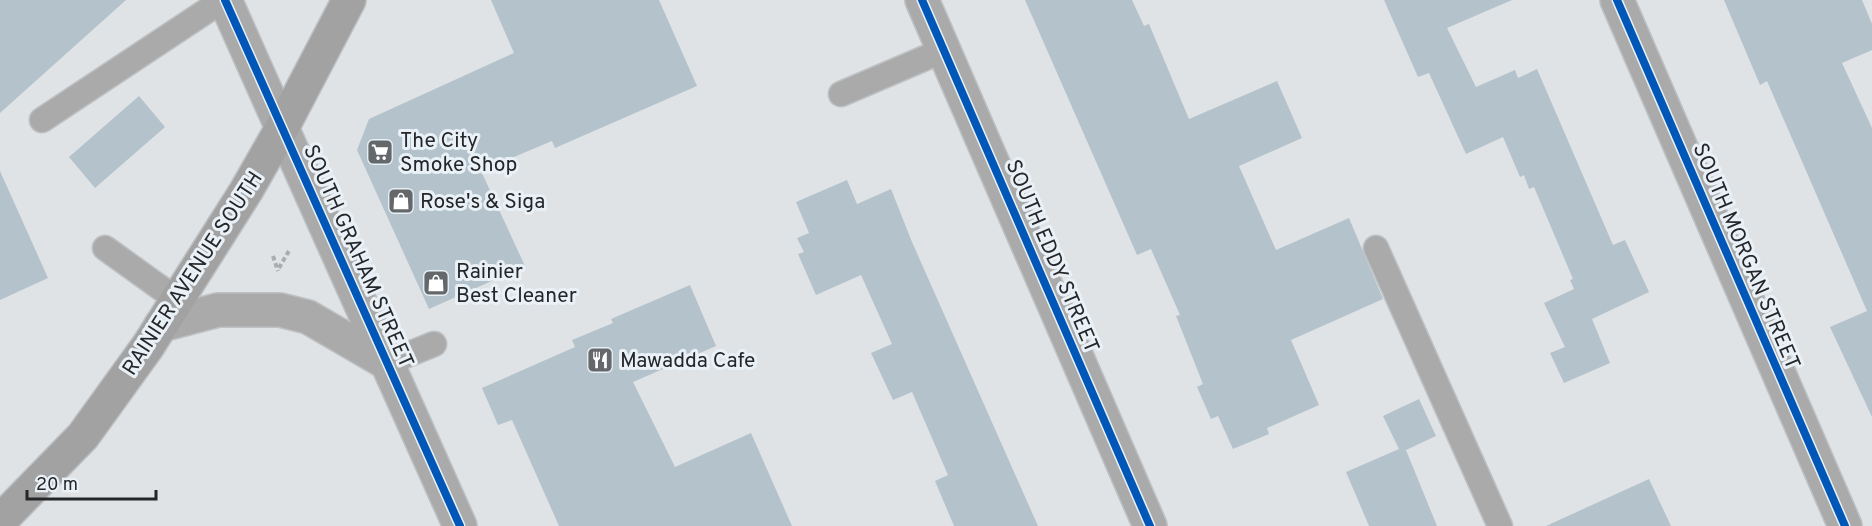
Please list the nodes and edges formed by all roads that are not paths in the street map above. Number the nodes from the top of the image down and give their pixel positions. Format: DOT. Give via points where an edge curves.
graph roads {
  1 [pos="224,0"];
  2 [pos="349,0"];
  3 [pos="922,0"];
  4 [pos="1617,0"];
  5 [pos="944,50"];
  6 [pos="841,94"];
  7 [pos="42,120"];
  8 [pos="282,128"];
  9 [pos="105,248"];
  10 [pos="1376,248"];
  11 [pos="169,312"];
  12 [pos="434,344"];
  13 [pos="387,363"];
  14 [pos="0,521"];
  15 [pos="460,526"];
  16 [pos="1150,526"];
  17 [pos="1500,526"];
  18 [pos="1845,526"];
  1 -- 7 [label="lane"];
  1 -- 8 [label="street, SOUTH GRAHAM STREET"];
  2 -- 8 [label="main road, RAINIER AVENUE SOUTH"];
  3 -- 5 [label="street, SOUTH EDDY STREET"];
  4 -- 18 [label="street, SOUTH MORGAN STREET"];
  5 -- 6 [label="lane"];
  5 -- 16 [label="street, SOUTH EDDY STREET"];
  8 -- 11 [label="main road, RAINIER AVENUE SOUTH"];
  8 -- 13 [label="street, SOUTH GRAHAM STREET"];
  9 -- 11 [label="lane"];
  10 -- 17 [label="lane"];
  11 -- 13 [label="street" via="280,309 308,317"];
  11 -- 14 [label="main road, RAINIER AVENUE SOUTH" via="83,436"];
  12 -- 13 [label="lane"];
  13 -- 15 [label="street, SOUTH GRAHAM STREET"];
}
